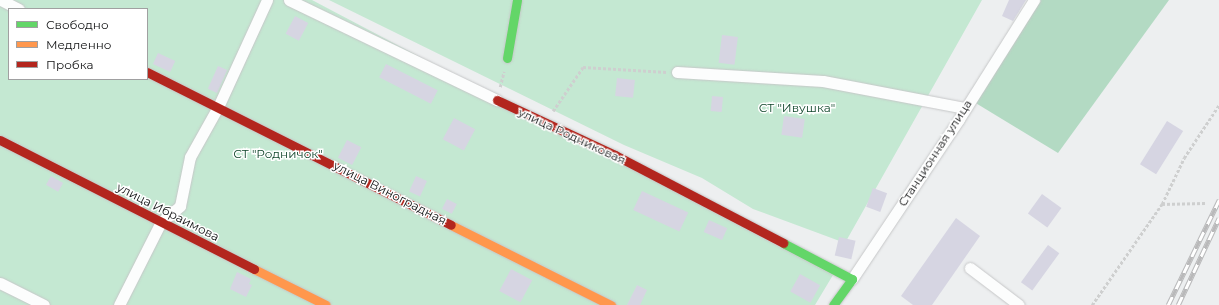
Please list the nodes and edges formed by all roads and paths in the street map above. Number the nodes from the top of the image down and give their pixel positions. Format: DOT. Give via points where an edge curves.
graph roads {
  1 [pos="1,0"];
  2 [pos="267,0"];
  3 [pos="289,0"];
  4 [pos="517,0"];
  5 [pos="1034,0"];
  6 [pos="17,8"];
  7 [pos="507,58"];
  8 [pos="148,72"];
  9 [pos="677,72"];
  10 [pos="497,100"];
  11 [pos="1219,105"];
  12 [pos="218,107"];
  13 [pos="965,108"];
  14 [pos="545,122"];
  15 [pos="0,140"];
  16 [pos="1205,202"];
  17 [pos="1162,204"];
  18 [pos="161,222"];
  19 [pos="970,268"];
  20 [pos="852,278"];
  21 [pos="0,283"];
  22 [pos="44,305"];
  23 [pos="119,305"];
  24 [pos="326,305"];
  25 [pos="611,305"];
  26 [pos="833,305"];
  27 [pos="1019,305"];
  28 [pos="1092,305"];
  1 -- 6 [label="street"];
  2 -- 12 [label="street"];
  3 -- 10 [label="street, улица Родниковая"];
  4 -- 7 [label="street"];
  5 -- 13 [label="street, Станционная улица"];
  7 -- 10 [label="path"];
  8 -- 12 [label="street, улица Виноградная"];
  9 -- 13 [label="street" via="823,81"];
  9 -- 14 [label="path" via="583,67"];
  10 -- 14 [label="street, улица Родниковая"];
  11 -- 17 [label="path" via="1184,158"];
  12 -- 18 [label="street" via="190,157 180,206"];
  12 -- 25 [label="street, улица Виноградная"];
  13 -- 20 [label="street, Станционная улица"];
  14 -- 20 [label="street, улица Родниковая" via="615,155"];
  15 -- 18 [label="street, улица Ибраимова"];
  16 -- 17 [label="path"];
  17 -- 28 [label="path"];
  18 -- 23 [label="street"];
  18 -- 24 [label="street, улица Ибраимова"];
  19 -- 27 [label="street"];
  20 -- 26 [label="street, Станционная улица"];
  21 -- 22 [label="street"];
}
